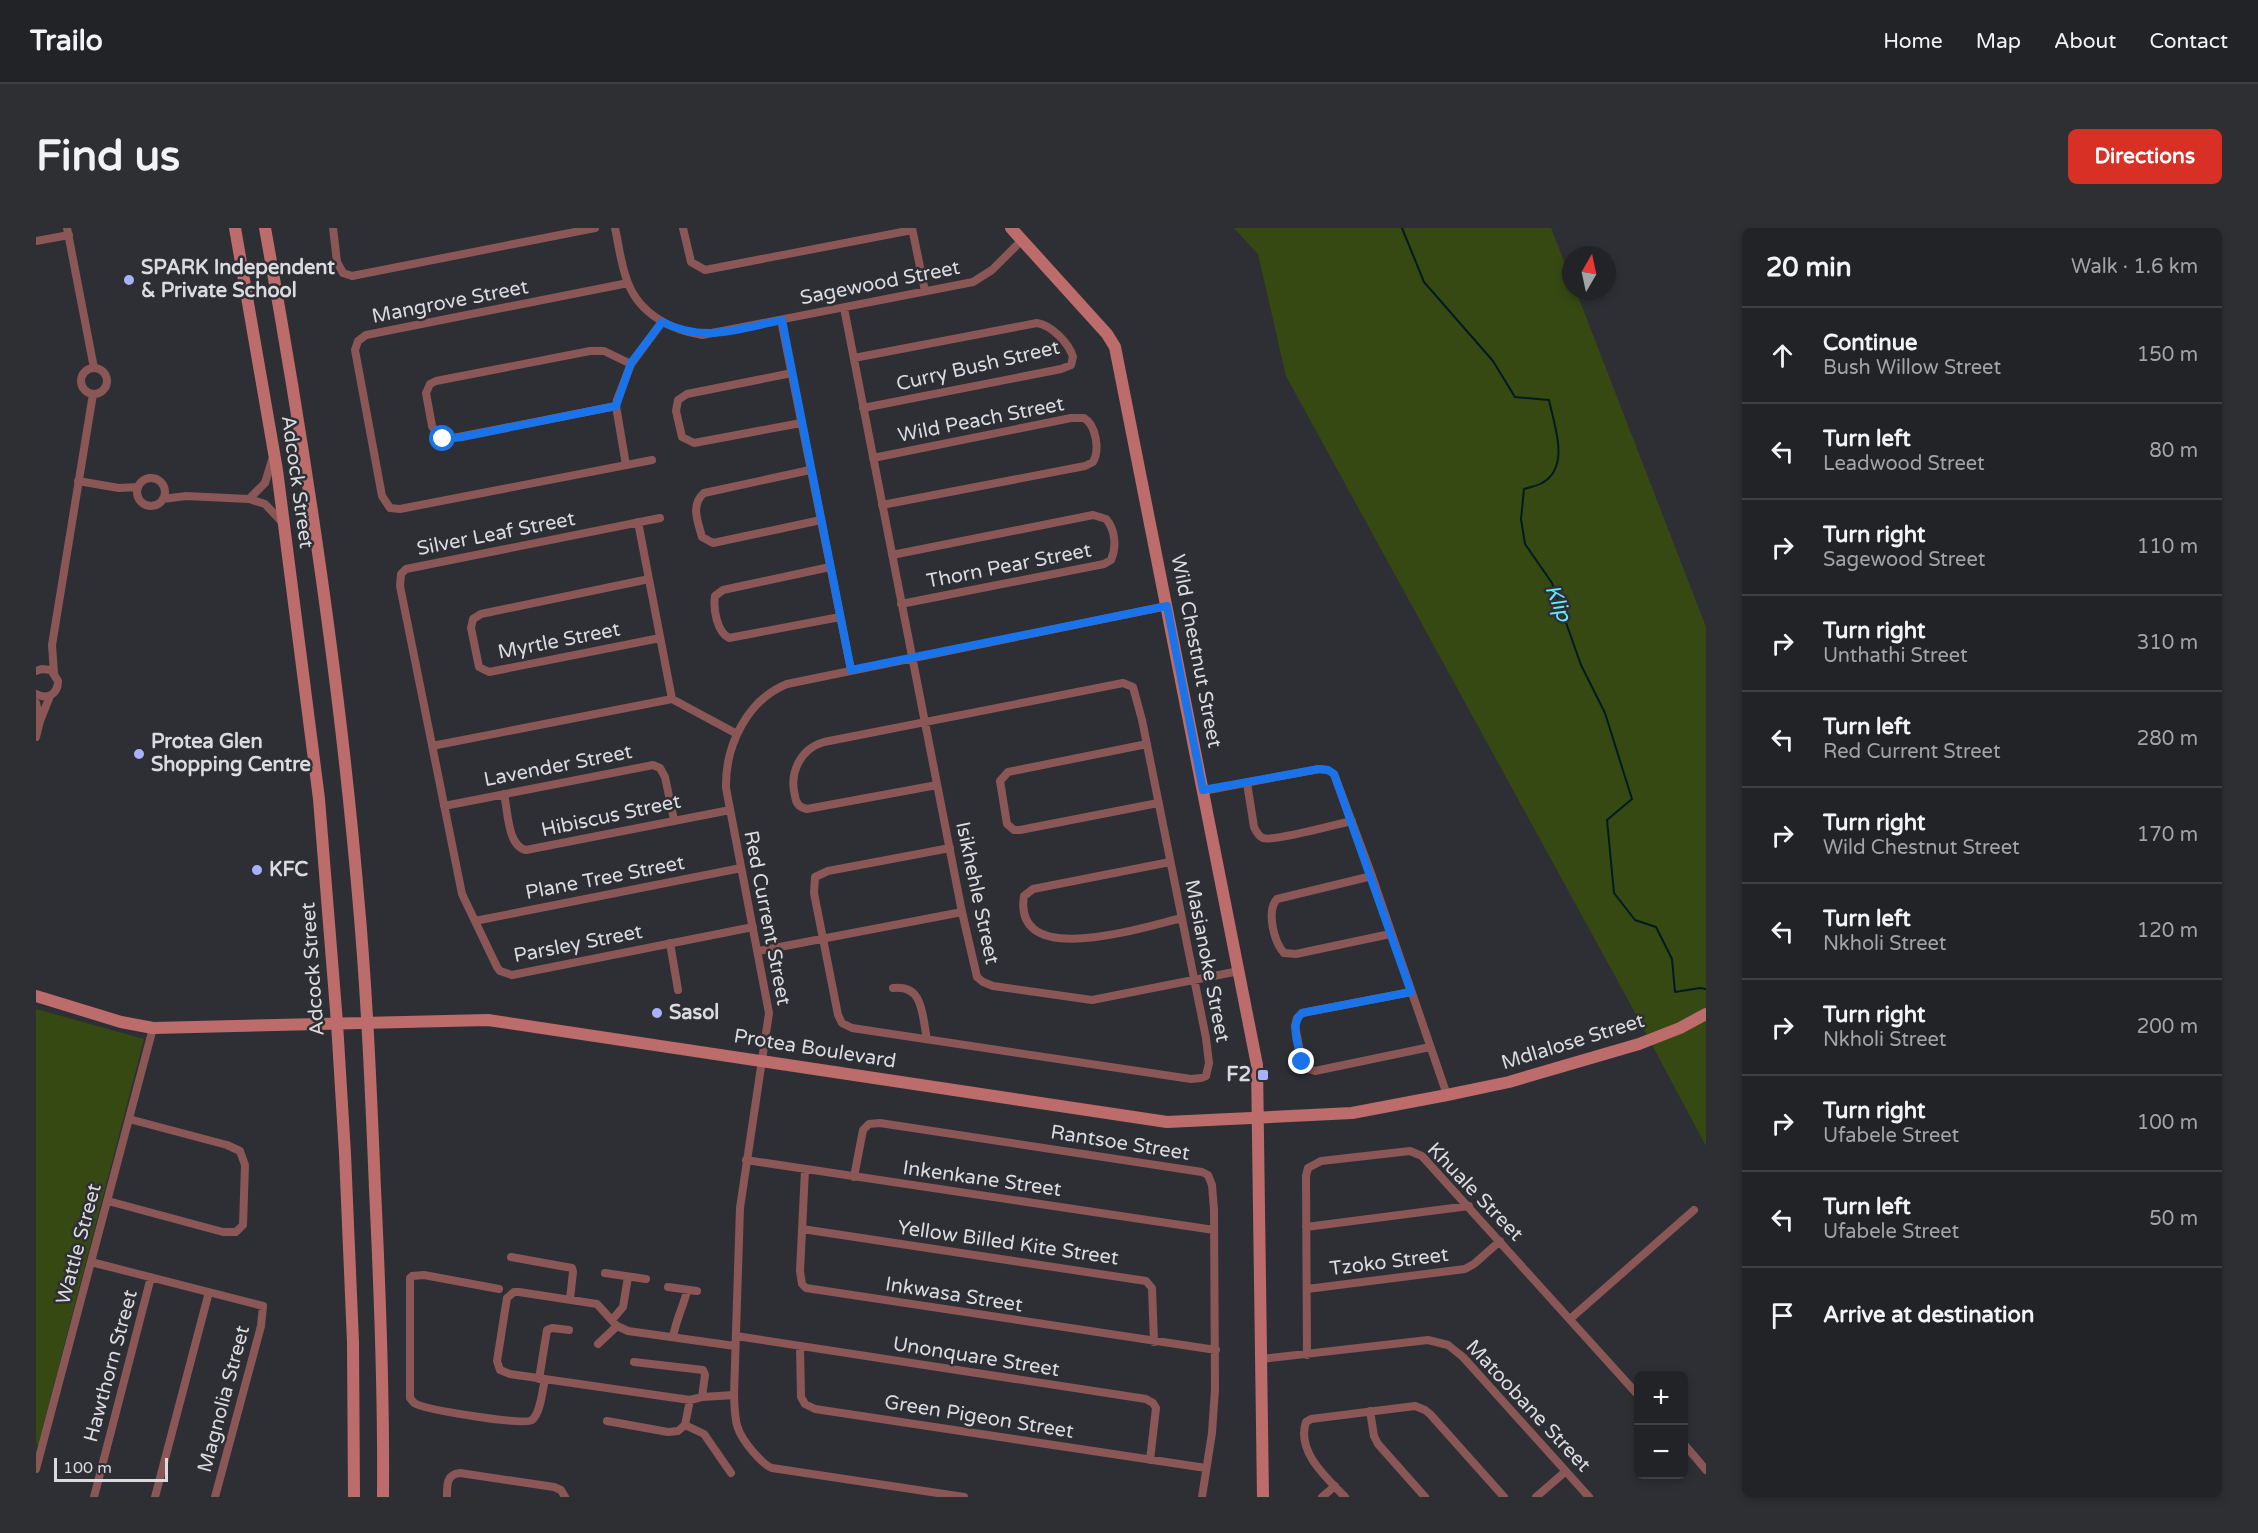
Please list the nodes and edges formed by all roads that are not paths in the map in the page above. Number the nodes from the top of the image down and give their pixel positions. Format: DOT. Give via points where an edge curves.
graph roads {
  1 [pos="235,228"];
  2 [pos="265,228"];
  3 [pos="333,228"];
  4 [pos="595,228"];
  5 [pos="615,228"];
  6 [pos="683,228"];
  7 [pos="1011,228"];
  8 [pos="912,229"];
  9 [pos="68,232"];
  10 [pos="548,233"];
  11 [pos="1022,240"];
  12 [pos="36,241"];
  13 [pos="628,283"];
  14 [pos="924,291"];
  15 [pos="844,308"];
  16 [pos="782,320"];
  17 [pos="662,322"];
  18 [pos="854,358"];
  19 [pos="631,363"];
  20 [pos="94,368"];
  21 [pos="792,373"];
  22 [pos="93,394"];
  23 [pos="616,406"];
  24 [pos="863,408"];
  25 [pos="801,423"];
  26 [pos="273,450"];
  27 [pos="873,458"];
  28 [pos="652,460"];
  29 [pos="626,465"];
  30 [pos="810,470"];
  31 [pos="78,481"];
  32 [pos="164,486"];
  33 [pos="138,492"];
  34 [pos="186,496"];
  35 [pos="163,499"];
  36 [pos="249,499"];
  37 [pos="882,505"];
  38 [pos="660,518"];
  39 [pos="821,520"];
  40 [pos="638,522"];
  41 [pos="284,525"];
  42 [pos="892,555"];
  43 [pos="830,567"];
  44 [pos="649,579"];
  45 [pos="901,604"];
  46 [pos="1167,606"];
  47 [pos="840,617"];
  48 [pos="660,638"];
  49 [pos="52,645"];
  50 [pos="912,659"];
  51 [pos="851,670"];
  52 [pos="37,671"];
  53 [pos="54,673"];
  54 [pos="36,694"];
  55 [pos="50,696"];
  56 [pos="672,699"];
  57 [pos="36,703"];
  58 [pos="40,721"];
  59 [pos="926,723"];
  60 [pos="737,734"];
  61 [pos="36,737"];
  62 [pos="432,744"];
  63 [pos="1147,744"];
  64 [pos="1247,783"];
  65 [pos="937,785"];
  66 [pos="1203,790"];
  67 [pos="504,794"];
  68 [pos="1158,803"];
  69 [pos="444,806"];
  70 [pos="730,810"];
  71 [pos="674,820"];
  72 [pos="1352,821"];
  73 [pos="950,848"];
  74 [pos="1170,862"];
  75 [pos="741,868"];
  76 [pos="1372,876"];
  77 [pos="962,912"];
  78 [pos="1182,918"];
  79 [pos="475,921"];
  80 [pos="753,927"];
  81 [pos="1390,934"];
  82 [pos="824,940"];
  83 [pos="670,943"];
  84 [pos="759,951"];
  85 [pos="1239,971"];
  86 [pos="1194,980"];
  87 [pos="893,988"];
  88 [pos="678,990"];
  89 [pos="1411,992"];
  90 [pos="36,996"];
  91 [pos="1706,1014"];
  92 [pos="369,1022"];
  93 [pos="338,1023"];
  94 [pos="153,1028"];
  95 [pos="927,1039"];
  96 [pos="1430,1047"];
  97 [pos="762,1061"];
  98 [pos="1447,1095"];
  99 [pos="1258,1118"];
  100 [pos="129,1119"];
  101 [pos="746,1160"];
  102 [pos="805,1170"];
  103 [pos="854,1177"];
  104 [pos="108,1201"];
  105 [pos="1469,1206"];
  106 [pos="1694,1210"];
  107 [pos="1306,1227"];
  108 [pos="802,1229"];
  109 [pos="1214,1230"];
  110 [pos="1500,1241"];
  111 [pos="511,1257"];
  112 [pos="91,1262"];
  113 [pos="605,1273"];
  114 [pos="151,1277"];
  115 [pos="628,1277"];
  116 [pos="646,1279"];
  117 [pos="668,1287"];
  118 [pos="1307,1288"];
  119 [pos="500,1289"];
  120 [pos="687,1291"];
  121 [pos="697,1291"];
  122 [pos="209,1292"];
  123 [pos="570,1299"];
  124 [pos="1570,1318"];
  125 [pos="614,1323"];
  126 [pos="569,1330"];
  127 [pos="736,1336"];
  128 [pos="673,1337"];
  129 [pos="1154,1342"];
  130 [pos="598,1344"];
  131 [pos="735,1346"];
  132 [pos="800,1346"];
  133 [pos="1216,1350"];
  134 [pos="1307,1355"];
  135 [pos="1261,1359"];
  136 [pos="634,1362"];
  137 [pos="542,1379"];
  138 [pos="1634,1390"];
  139 [pos="734,1395"];
  140 [pos="702,1397"];
  141 [pos="690,1400"];
  142 [pos="1370,1411"];
  143 [pos="607,1421"];
  144 [pos="685,1425"];
  145 [pos="1688,1450"];
  146 [pos="1150,1460"];
  147 [pos="1206,1468"];
  148 [pos="36,1469"];
  149 [pos="1706,1470"];
  150 [pos="1566,1471"];
  151 [pos="731,1473"];
  152 [pos="1335,1486"];
  153 [pos="94,1497"];
  154 [pos="155,1497"];
  155 [pos="215,1497"];
  156 [pos="354,1497"];
  157 [pos="383,1497"];
  158 [pos="447,1497"];
  159 [pos="565,1497"];
  160 [pos="964,1497"];
  161 [pos="1202,1497"];
  162 [pos="1263,1497"];
  163 [pos="1322,1497"];
  164 [pos="1345,1497"];
  165 [pos="1425,1497"];
  166 [pos="1504,1497"];
  167 [pos="1536,1497"];
  168 [pos="1589,1497"];
  1 -- 26 [label="street, Adcock Street"];
  2 -- 92 [label="street, Adcock Street" via="327,621"];
  3 -- 10 [label="street" via="337,262 343,273 352,276"];
  4 -- 10 [label="street"];
  5 -- 13 [label="street, Sagewood Street"];
  6 -- 8 [label="street" via="691,262 705,270"];
  7 -- 11 [label="street, Wild Chestnut Street"];
  8 -- 14 [label="street"];
  9 -- 12 [label="street"];
  9 -- 20 [label="street"];
  11 -- 14 [label="street, Sagewood Street" via="982,277 959,286"];
  11 -- 46 [label="street, Wild Chestnut Street" via="1115,347"];
  13 -- 17 [label="street, Sagewood Street" via="639,302"];
  13 -- 29 [label="street, Mangrove Street" via="366,335 355,350 382,496 390,508"];
  14 -- 15 [label="street, Sagewood Street"];
  15 -- 16 [label="street, Sagewood Street"];
  15 -- 18 [label="street, Isikhehle Street"];
  16 -- 17 [label="street, Sagewood Street" via="702,335"];
  16 -- 21 [label="street"];
  17 -- 19 [label="street"];
  18 -- 24 [label="street, Isikhehle Street"];
  18 -- 24 [label="street, Curry Bush Street" via="1036,323 1050,329 1073,357 1071,365 1061,369"];
  19 -- 23 [label="street"];
  19 -- 23 [label="street" via="604,351 590,351 436,381 426,393 434,432 448,439"];
  20 -- 22 [label="street" via="84,372 81,380 83,389"];
  20 -- 22 [label="street" via="104,371 108,383 103,391"];
  21 -- 25 [label="street"];
  21 -- 25 [label="street" via="687,394 678,399 676,411 682,437 694,443"];
  22 -- 31 [label="street"];
  23 -- 29 [label="street"];
  24 -- 27 [label="street, Isikhehle Street"];
  25 -- 30 [label="street"];
  26 -- 36 [label="street" via="268,478"];
  26 -- 41 [label="street, Adcock Street"];
  27 -- 37 [label="street, Isikhehle Street"];
  27 -- 37 [label="street, Wild Peach Street" via="1071,418 1087,419 1097,452 1093,462 1086,466"];
  28 -- 29 [label="street, Mangrove Street"];
  30 -- 39 [label="street"];
  30 -- 39 [label="street" via="704,493 695,508 702,537 713,543"];
  31 -- 33 [label="street"];
  31 -- 49 [label="street"];
  32 -- 33 [label="street" via="148,478"];
  32 -- 34 [label="street"];
  32 -- 35 [label="street"];
  33 -- 35 [label="street" via="140,501 147,506 157,505"];
  34 -- 35 [label="street"];
  34 -- 36 [label="street"];
  36 -- 41 [label="street" via="265,504"];
  37 -- 42 [label="street, Isikhehle Street"];
  38 -- 40 [label="street, Silver Leaf Street"];
  39 -- 43 [label="street"];
  40 -- 44 [label="street"];
  40 -- 62 [label="street, Silver Leaf Street" via="402,571 400,586"];
  41 -- 93 [label="street, Adcock Street" via="315,765"];
  42 -- 45 [label="street, Isikhehle Street"];
  42 -- 45 [label="street, Thorn Pear Street" via="1093,515 1106,519 1112,528 1114,552 1112,560 1104,564"];
  43 -- 47 [label="street"];
  43 -- 47 [label="street" via="723,590 715,596 714,604 721,631 729,638"];
  44 -- 48 [label="street"];
  44 -- 48 [label="street, Myrtle Street" via="482,614 472,620 471,628 479,667 489,672"];
  45 -- 50 [label="street, Isikhehle Street"];
  46 -- 50 [label="street, Red Current Street"];
  46 -- 66 [label="street, Wild Chestnut Street"];
  47 -- 51 [label="street"];
  48 -- 56 [label="street"];
  49 -- 52 [label="street"];
  49 -- 53 [label="street"];
  50 -- 51 [label="street, Red Current Street"];
  50 -- 59 [label="street, Isikhehle Street"];
  51 -- 60 [label="street, Red Current Street" via="776,688 752,711"];
  52 -- 53 [label="street" via="46,669"];
  53 -- 55 [label="street" via="58,686"];
  54 -- 55 [label="street"];
  55 -- 58 [label="street"];
  56 -- 60 [label="street"];
  56 -- 62 [label="street"];
  57 -- 58 [label="street"];
  58 -- 61 [label="street"];
  59 -- 63 [label="street, Masianoke Street" via="1126,683 1137,694"];
  59 -- 65 [label="street, Isikhehle Street"];
  59 -- 65 [label="street" via="815,745 795,768 792,785 798,806 811,809"];
  60 -- 70 [label="street, Red Current Street" via="726,777"];
  62 -- 69 [label="street, Parsley Street"];
  63 -- 68 [label="street, Masianoke Street"];
  63 -- 68 [label="street" via="1008,772 1000,780 1007,824 1020,830"];
  64 -- 66 [label="street"];
  64 -- 72 [label="street" via="1328,770 1336,778"];
  64 -- 72 [label="street" via="1254,826 1263,837 1276,838"];
  65 -- 73 [label="street, Isikhehle Street"];
  66 -- 85 [label="street, Wild Chestnut Street"];
  67 -- 69 [label="street, Lavender Street"];
  67 -- 71 [label="street, Lavender Street" via="653,765 665,777"];
  67 -- 71 [label="street, Hibiscus Street" via="514,841 526,850"];
  68 -- 74 [label="street, Masianoke Street"];
  69 -- 79 [label="street, Parsley Street" via="462,894"];
  70 -- 71 [label="street, Hibiscus Street"];
  70 -- 75 [label="street, Red Current Street"];
  72 -- 76 [label="street"];
  73 -- 77 [label="street, Isikhehle Street"];
  73 -- 82 [label="street" via="817,875 813,887"];
  74 -- 78 [label="street, Masianoke Street"];
  74 -- 78 [label="street" via="1033,889 1024,896 1025,913 1030,927 1040,934 1079,940"];
  75 -- 79 [label="street, Plane Tree Street"];
  75 -- 80 [label="street, Red Current Street"];
  76 -- 81 [label="street"];
  76 -- 81 [label="street" via="1276,899 1271,913 1277,942 1284,953 1296,954"];
  77 -- 82 [label="street"];
  77 -- 86 [label="street, Isikhehle Street" via="975,972 993,986 1092,1000"];
  78 -- 86 [label="street, Masianoke Street"];
  79 -- 83 [label="street, Parsley Street" via="497,967 512,975"];
  80 -- 83 [label="street, Parsley Street"];
  80 -- 84 [label="street, Red Current Street"];
  81 -- 89 [label="street"];
  82 -- 84 [label="street"];
  82 -- 95 [label="street, Masianoke Street" via="842,1023 852,1028"];
  83 -- 88 [label="street"];
  84 -- 97 [label="street, Red Current Street" via="769,1013"];
  85 -- 86 [label="street, Isikhehle Street"];
  85 -- 99 [label="street, Wild Chestnut Street" via="1257,1065"];
  86 -- 95 [label="street, Masianoke Street" via="1209,1058 1207,1074 1200,1078"];
  87 -- 95 [label="street" via="915,993"];
  89 -- 96 [label="street"];
  89 -- 96 [label="street" via="1302,1013 1295,1026 1302,1062 1315,1071"];
  90 -- 94 [label="street, Protea Boulevard"];
  91 -- 98 [label="street, Mdlalose Street" via="1639,1044 1509,1082"];
  92 -- 93 [label="street, Protea Boulevard"];
  92 -- 97 [label="street, Protea Boulevard" via="488,1020"];
  92 -- 157 [label="street, Adcock Street" via="380,1282"];
  93 -- 94 [label="street, Protea Boulevard"];
  93 -- 156 [label="street, Adcock Street" via="352,1330"];
  94 -- 100 [label="street, Wattle Street"];
  96 -- 98 [label="street"];
  97 -- 99 [label="street, Protea Boulevard" via="1156,1121"];
  97 -- 101 [label="street, Red Current Street"];
  98 -- 99 [label="street, Protea Boulevard" via="1352,1113"];
  99 -- 135 [label="street, Wild Chestnut Street"];
  100 -- 104 [label="street, Wattle Street"];
  100 -- 104 [label="street" via="240,1151 245,1165 243,1225 236,1232 223,1232"];
  101 -- 102 [label="street, Inkenkane Street"];
  101 -- 127 [label="street, Red Current Street" via="740,1208"];
  102 -- 103 [label="street, Inkenkane Street"];
  102 -- 108 [label="street, Inkwasa Street"];
  103 -- 109 [label="street, Inkenkane Street"];
  103 -- 109 [label="street, Rantsoe Street" via="863,1130 869,1124 880,1123 1202,1172 1210,1177 1212,1185"];
  104 -- 112 [label="street, Wattle Street"];
  105 -- 107 [label="street"];
  105 -- 107 [label="street, Khuale Street" via="1415,1151 1321,1161 1307,1171"];
  105 -- 110 [label="street, Khuale Street"];
  106 -- 124 [label="street"];
  107 -- 118 [label="street, Khuale Street"];
  108 -- 129 [label="street, Yellow Billed Kite Street" via="1146,1281 1152,1288"];
  108 -- 129 [label="street, Inkwasa Street" via="801,1279 803,1286 815,1291"];
  109 -- 133 [label="street, Rantsoe Street"];
  110 -- 118 [label="street, Tzoko Street" via="1465,1269"];
  110 -- 124 [label="street, Khuale Street"];
  111 -- 123 [label="street" via="572,1268"];
  112 -- 114 [label="street, Magnolia Street"];
  112 -- 148 [label="street, Wattle Street"];
  113 -- 115 [label="street"];
  114 -- 122 [label="street, Magnolia Street"];
  114 -- 153 [label="street, Hawthorn Street"];
  115 -- 116 [label="street"];
  115 -- 125 [label="street" via="623,1307"];
  117 -- 120 [label="street"];
  118 -- 134 [label="street, Khuale Street"];
  119 -- 137 [label="street" via="412,1275 410,1398 433,1409 527,1422 537,1412"];
  120 -- 121 [label="street"];
  120 -- 128 [label="street"];
  122 -- 154 [label="street"];
  122 -- 155 [label="street, Magnolia Street" via="263,1306"];
  123 -- 125 [label="street" via="597,1304"];
  123 -- 137 [label="street" via="519,1292 507,1298 497,1366 503,1372"];
  124 -- 138 [label="street, Khuale Street"];
  125 -- 128 [label="street" via="628,1331"];
  125 -- 130 [label="street"];
  126 -- 137 [label="street" via="547,1330"];
  127 -- 131 [label="street, Red Current Street"];
  127 -- 132 [label="street, Unonquare Street"];
  128 -- 131 [label="street"];
  129 -- 133 [label="street, Inkwasa Street"];
  131 -- 139 [label="street, Red Current Street"];
  132 -- 146 [label="street, Green Pigeon Street" via="801,1397 815,1409"];
  132 -- 146 [label="street, Unonquare Street" via="1146,1399 1157,1413"];
  133 -- 147 [label="street, Rantsoe Street" via="1214,1411"];
  134 -- 135 [label="street, Matoobane Street"];
  134 -- 150 [label="street, Matoobane Street" via="1416,1341 1443,1343 1463,1357"];
  135 -- 162 [label="street, Wild Chestnut Street"];
  136 -- 140 [label="street" via="703,1370"];
  137 -- 141 [label="street"];
  139 -- 140 [label="street"];
  139 -- 160 [label="street, Red Current Street" via="735,1425 740,1436 768,1466"];
  140 -- 141 [label="street"];
  141 -- 144 [label="street"];
  142 -- 152 [label="street" via="1306,1422 1307,1450"];
  142 -- 165 [label="street" via="1378,1444"];
  142 -- 166 [label="street" via="1408,1406 1425,1410"];
  143 -- 144 [label="street" via="674,1432"];
  144 -- 151 [label="street" via="704,1434"];
  145 -- 149 [label="street"];
  146 -- 147 [label="street, Green Pigeon Street"];
  147 -- 161 [label="street, Rantsoe Street"];
  150 -- 167 [label="street"];
  150 -- 168 [label="street, Matoobane Street"];
  152 -- 163 [label="street"];
  152 -- 164 [label="street"];
  158 -- 159 [label="street" via="448,1479 456,1474 544,1485 561,1490"];
}
